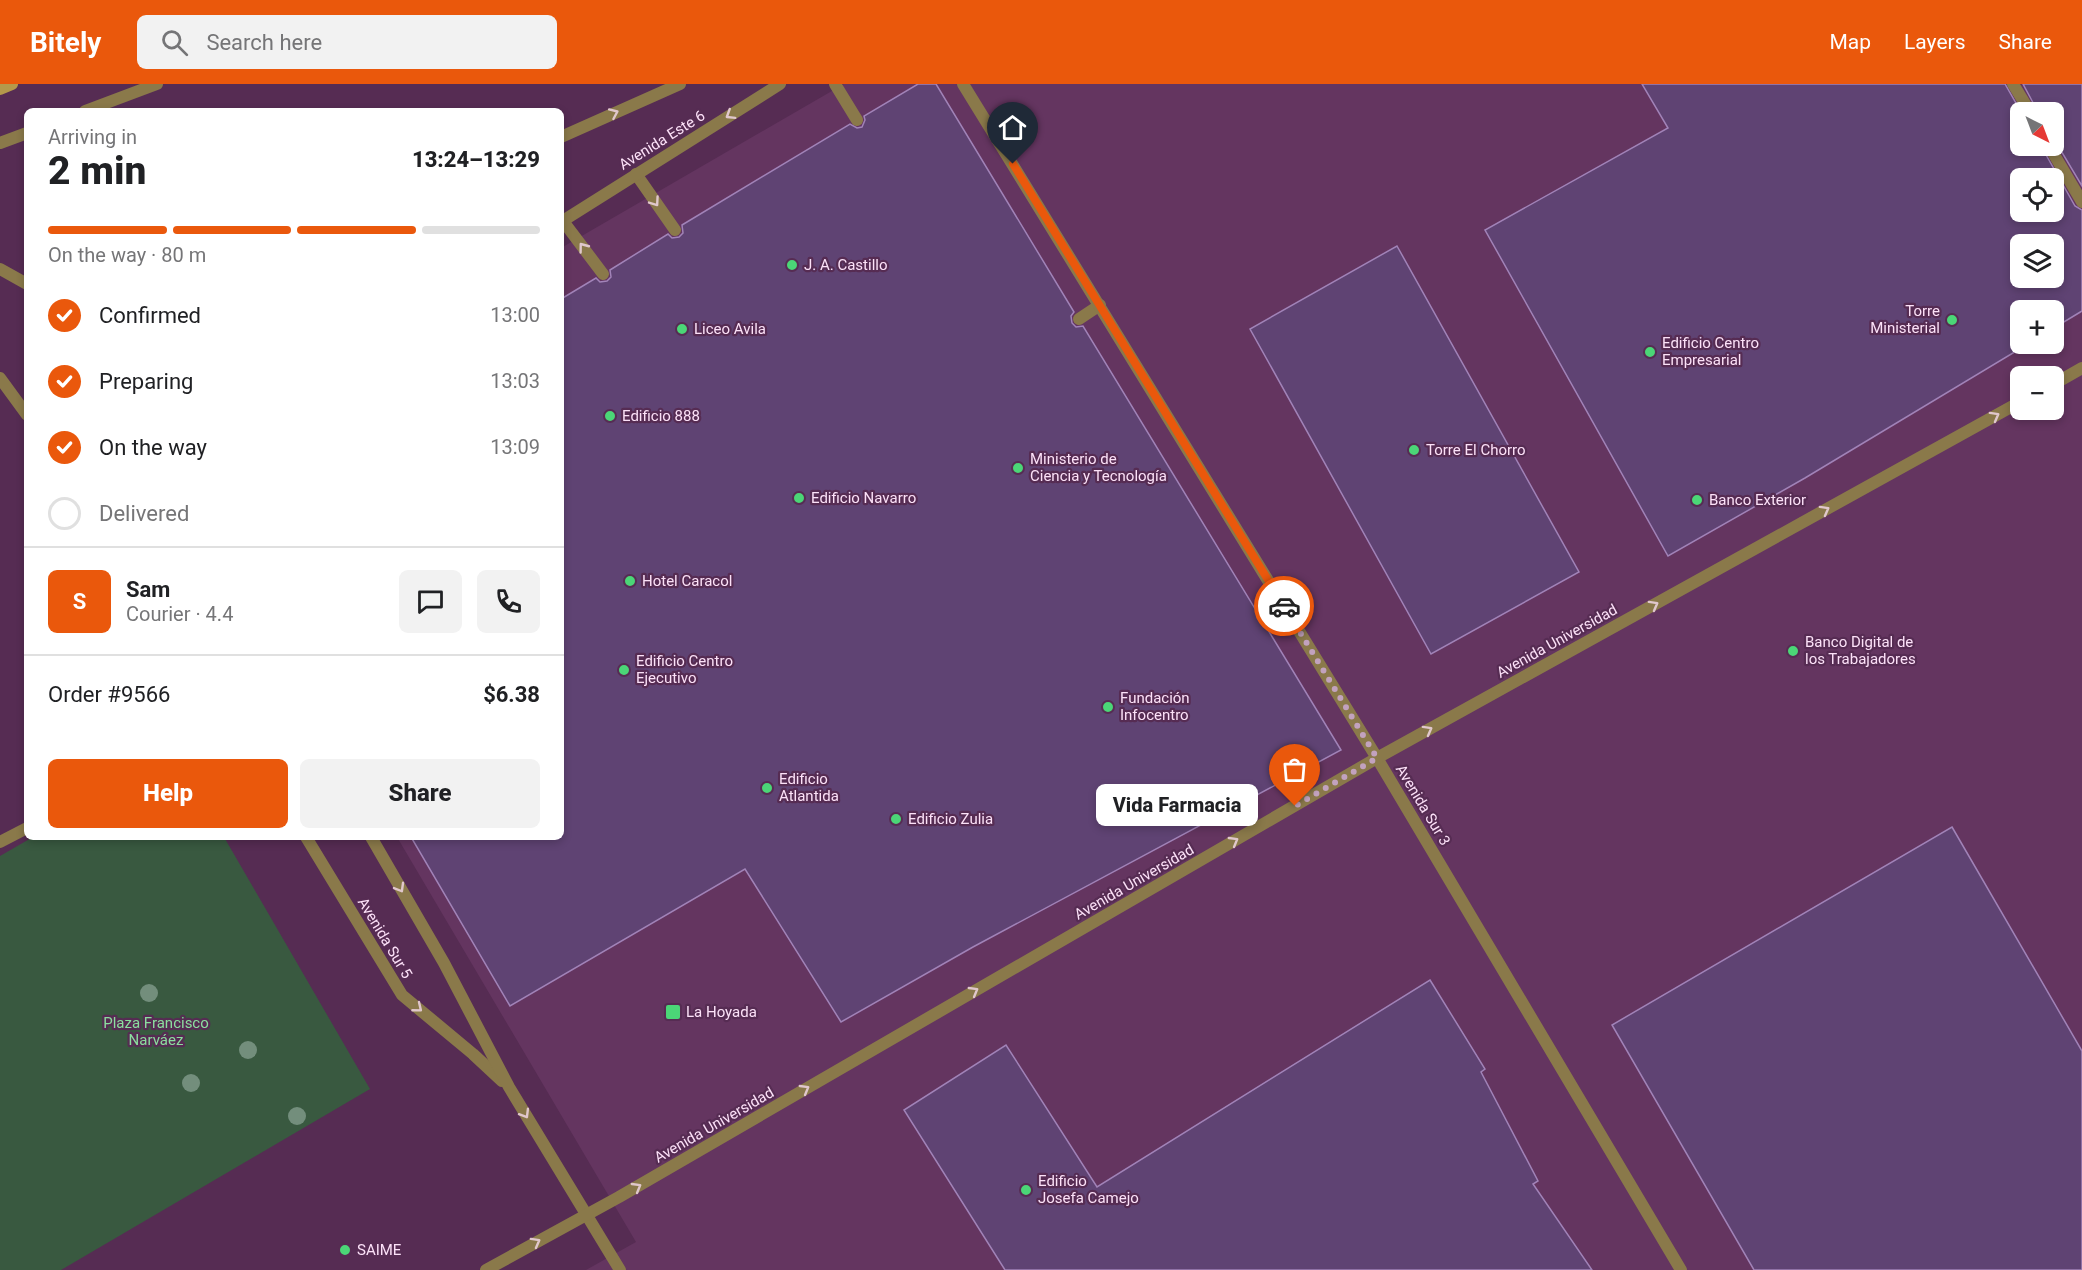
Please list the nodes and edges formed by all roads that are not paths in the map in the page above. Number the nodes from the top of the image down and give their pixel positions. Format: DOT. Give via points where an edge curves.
graph roads {
  1 [pos="12,84"];
  2 [pos="157,84"];
  3 [pos="680,84"];
  4 [pos="780,84"];
  5 [pos="835,84"];
  6 [pos="963,84"];
  7 [pos="2013,84"];
  8 [pos="0,89"];
  9 [pos="2024,102"];
  10 [pos="93,108"];
  11 [pos="857,120"];
  12 [pos="24,134"];
  13 [pos="564,136"];
  14 [pos="0,143"];
  15 [pos="2055,156"];
  16 [pos="636,174"];
  17 [pos="2082,202"];
  18 [pos="564,220"];
  19 [pos="564,224"];
  20 [pos="675,230"];
  21 [pos="0,269"];
  22 [pos="603,274"];
  23 [pos="24,282"];
  24 [pos="1100,305"];
  25 [pos="1079,319"];
  26 [pos="2082,368"];
  27 [pos="0,378"];
  28 [pos="2064,378"];
  29 [pos="2010,408"];
  30 [pos="24,410"];
  31 [pos="1377,758"];
  32 [pos="24,830"];
  33 [pos="308,840"];
  34 [pos="373,840"];
  35 [pos="0,842"];
  36 [pos="509,1088"];
  37 [pos="585,1215"];
  38 [pos="486,1270"];
  39 [pos="620,1270"];
  40 [pos="1681,1270"];
  1 -- 8 [label="main road"];
  2 -- 10 [label="street"];
  13 -- 3 [label="street, one-way"];
  4 -- 16 [label="street, Avenida Este 6, one-way"];
  5 -- 11 [label="street"];
  6 -- 24 [label="street, Avenida Sur 3"];
  7 -- 9 [label="street"];
  12 -- 14 [label="street"];
  15 -- 17 [label="street"];
  16 -- 18 [label="street, Avenida Este 6"];
  16 -- 20 [label="street, one-way"];
  22 -- 19 [label="street, one-way"];
  21 -- 23 [label="street"];
  24 -- 25 [label="street"];
  24 -- 31 [label="street, Avenida Sur 3"];
  26 -- 28 [label="street"];
  27 -- 30 [label="street"];
  31 -- 29 [label="street, Avenida Universidad, one-way"];
  37 -- 31 [label="street, Avenida Universidad, one-way"];
  31 -- 40 [label="street, Avenida Sur 3"];
  32 -- 35 [label="street"];
  33 -- 36 [label="street, Avenida Sur 5, one-way" via="402,995"];
  34 -- 36 [label="street, Avenida Sur 5, one-way" via="444,963"];
  36 -- 37 [label="street, Avenida Sur 5, one-way"];
  38 -- 37 [label="street, Avenida Universidad, one-way"];
  37 -- 39 [label="street, Avenida Sur 5"];
}
